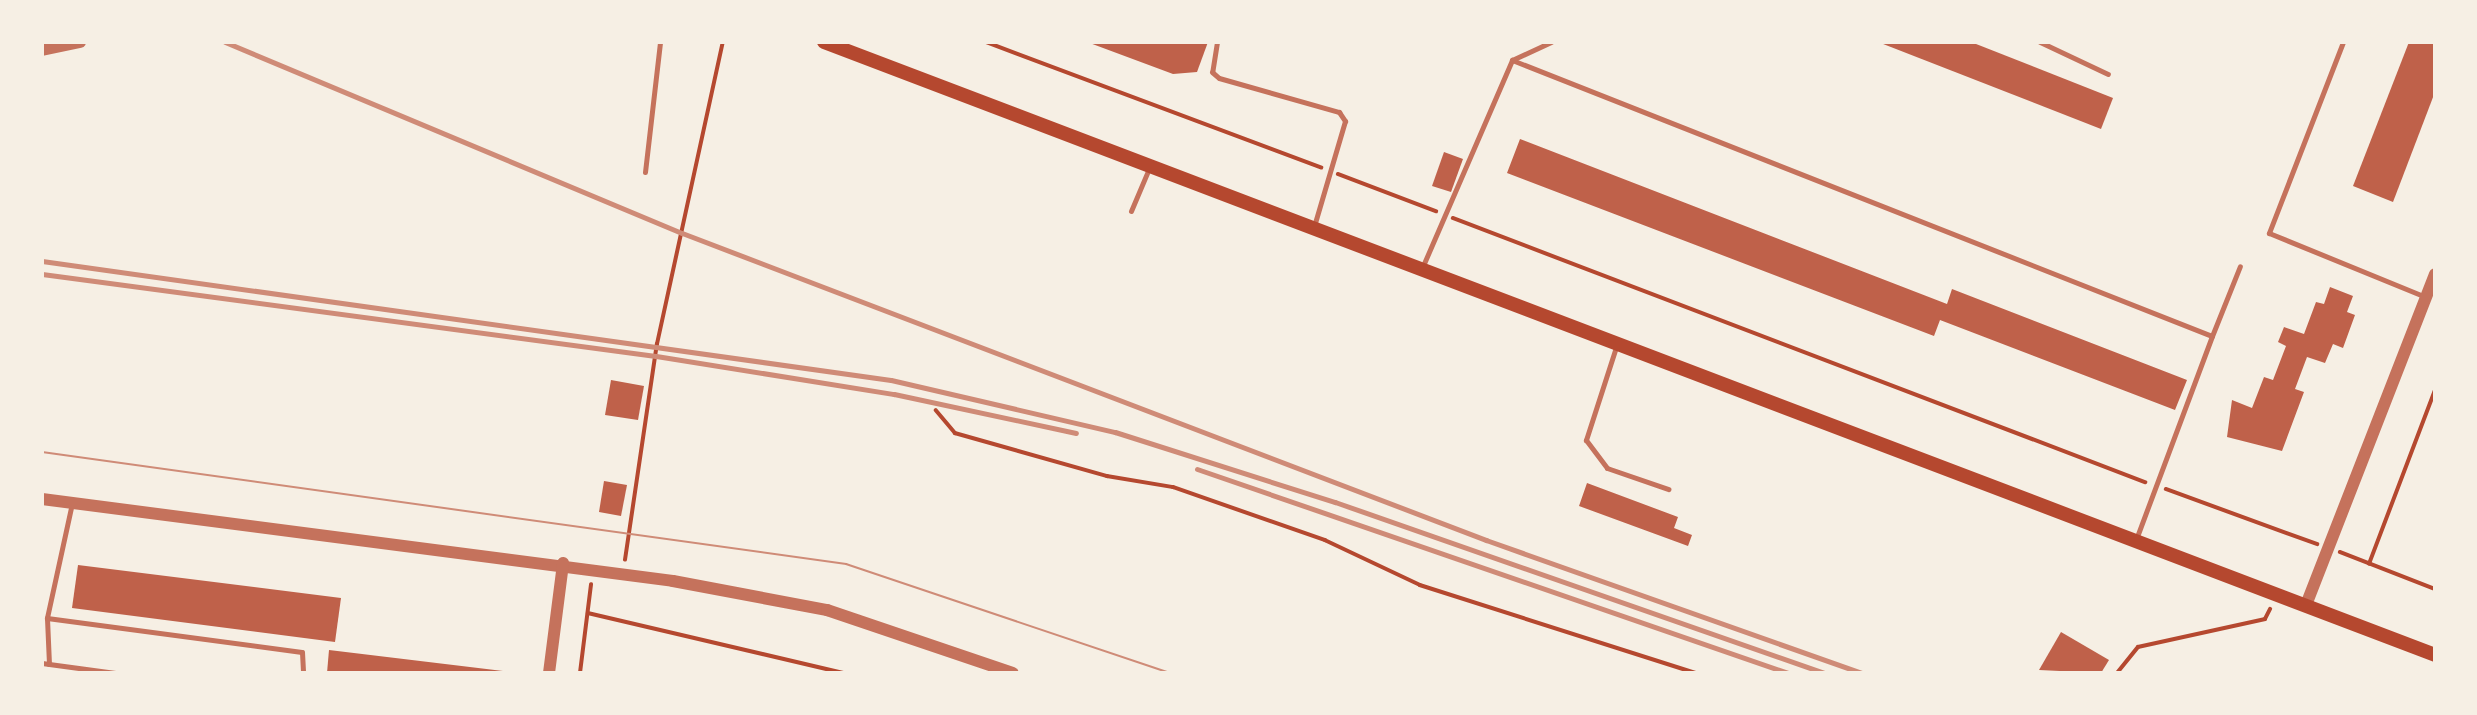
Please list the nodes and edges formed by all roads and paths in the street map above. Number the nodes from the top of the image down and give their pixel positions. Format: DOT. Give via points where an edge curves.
graph roads {
  1 [pos="79,42"];
  2 [pos="660,42"];
  3 [pos="723,42"];
  4 [pos="824,42"];
  5 [pos="986,42"];
  6 [pos="1217,42"];
  7 [pos="1551,42"];
  8 [pos="2040,42"];
  9 [pos="2343,42"];
  10 [pos="42,50"];
  11 [pos="1512,60"];
  12 [pos="2108,74"];
  13 [pos="1150,166"];
  14 [pos="645,172"];
  15 [pos="1332,172"];
  16 [pos="1131,211"];
  17 [pos="1447,215"];
  18 [pos="1313,229"];
  19 [pos="2240,266"];
  20 [pos="1422,269"];
  21 [pos="2435,274"];
  22 [pos="2426,297"];
  23 [pos="2212,336"];
  24 [pos="1617,344"];
  25 [pos="2435,390"];
  26 [pos="936,410"];
  27 [pos="2153,485"];
  28 [pos="1668,489"];
  29 [pos="42,499"];
  30 [pos="72,503"];
  31 [pos="2135,540"];
  32 [pos="2328,548"];
  33 [pos="563,563"];
  34 [pos="2369,564"];
  35 [pos="594,568"];
  36 [pos="623,573"];
  37 [pos="2435,589"];
  38 [pos="2277,594"];
  39 [pos="2306,605"];
  40 [pos="588,613"];
  41 [pos="47,618"];
  42 [pos="2435,655"];
  43 [pos="45,663"];
  44 [pos="115,673"];
  45 [pos="303,673"];
  46 [pos="548,673"];
  47 [pos="580,673"];
  48 [pos="843,673"];
  49 [pos="1013,673"];
  50 [pos="1695,673"];
  51 [pos="2117,673"];
  1 -- 10 [label="street"];
  2 -- 14 [label="lane"];
  3 -- 36 [label="path" via="657,344"];
  4 -- 13 [label="main road"];
  5 -- 15 [label="path"];
  6 -- 15 [label="lane" via="1212,72 1219,78 1339,112 1345,132"];
  7 -- 11 [label="lane"];
  8 -- 12 [label="lane"];
  9 -- 22 [label="lane" via="2269,233"];
  11 -- 17 [label="lane"];
  11 -- 23 [label="lane"];
  13 -- 16 [label="lane"];
  13 -- 18 [label="main road"];
  15 -- 17 [label="path"];
  15 -- 18 [label="lane"];
  17 -- 20 [label="lane"];
  17 -- 27 [label="path"];
  18 -- 20 [label="main road"];
  19 -- 23 [label="lane"];
  20 -- 24 [label="main road"];
  21 -- 22 [label="street"];
  22 -- 32 [label="street"];
  23 -- 27 [label="lane"];
  24 -- 28 [label="lane" via="1586,440 1607,468"];
  24 -- 31 [label="main road"];
  25 -- 34 [label="path"];
  26 -- 50 [label="path" via="955,433 1107,476 1173,487 1325,540 1420,585"];
  27 -- 31 [label="lane"];
  27 -- 32 [label="path"];
  29 -- 30 [label="street"];
  30 -- 33 [label="street"];
  30 -- 41 [label="lane"];
  31 -- 38 [label="main road"];
  32 -- 34 [label="path"];
  32 -- 39 [label="street"];
  33 -- 35 [label="street"];
  33 -- 46 [label="street"];
  34 -- 37 [label="path"];
  35 -- 36 [label="street"];
  35 -- 40 [label="path"];
  36 -- 49 [label="street" via="827,610"];
  38 -- 39 [label="main road"];
  38 -- 51 [label="path" via="2265,619 2138,647"];
  39 -- 42 [label="main road"];
  40 -- 47 [label="path"];
  40 -- 48 [label="path"];
  41 -- 43 [label="lane"];
  41 -- 45 [label="lane" via="302,652"];
  43 -- 44 [label="lane"];
}
